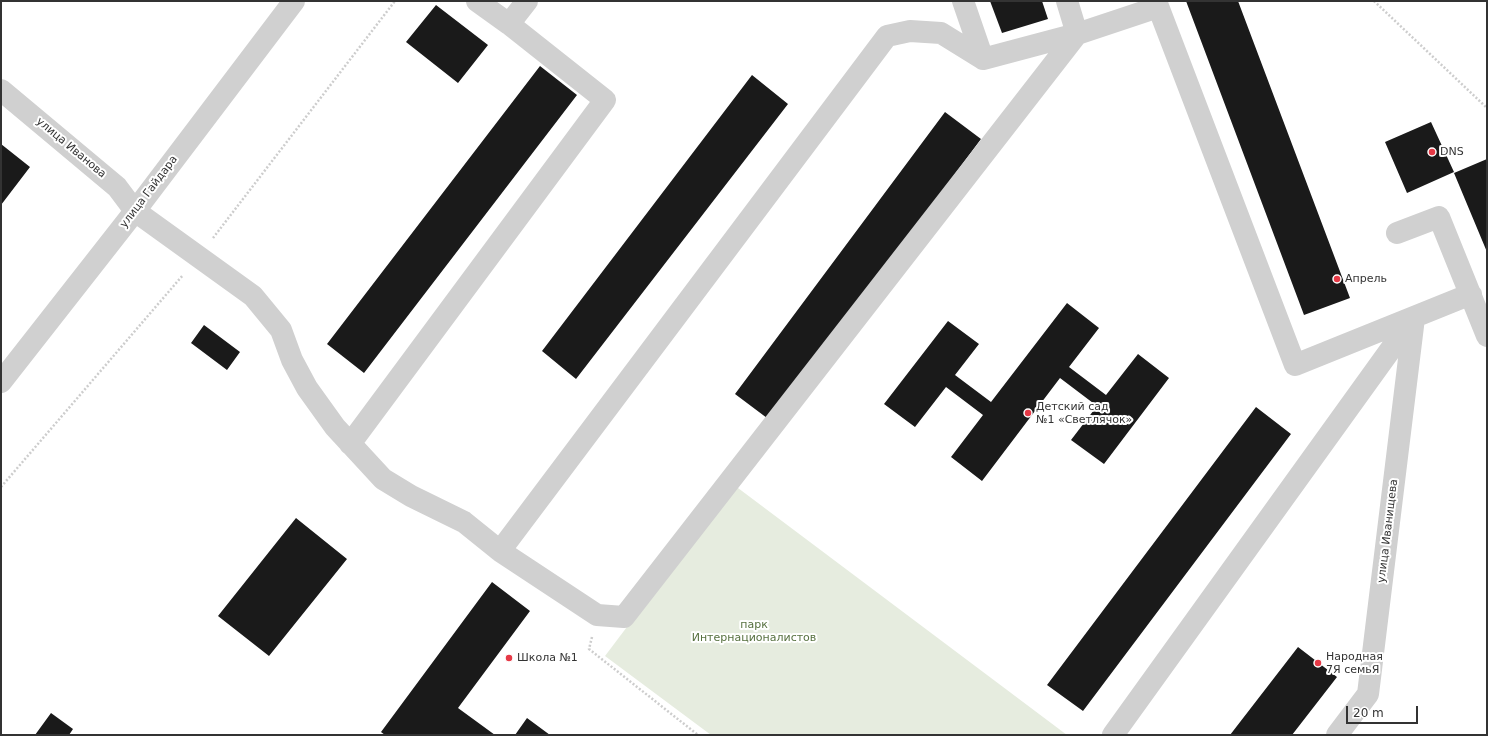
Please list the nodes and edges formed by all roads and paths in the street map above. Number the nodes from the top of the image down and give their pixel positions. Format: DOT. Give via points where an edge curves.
graph roads {
  1 [pos="294,1"];
  2 [pos="395,1"];
  3 [pos="477,1"];
  4 [pos="527,1"];
  5 [pos="963,1"];
  6 [pos="1067,1"];
  7 [pos="1374,1"];
  8 [pos="1157,4"];
  9 [pos="509,24"];
  10 [pos="1077,34"];
  11 [pos="983,59"];
  12 [pos="1,90"];
  13 [pos="1487,108"];
  14 [pos="135,211"];
  15 [pos="1397,233"];
  16 [pos="199,256"];
  17 [pos="1471,294"];
  18 [pos="1414,317"];
  19 [pos="1487,336"];
  20 [pos="1,382"];
  21 [pos="350,444"];
  22 [pos="1,487"];
  23 [pos="500,551"];
  24 [pos="597,615"];
  25 [pos="698,735"];
  26 [pos="1113,735"];
  27 [pos="1337,735"];
  1 -- 14 [label="street, улица Гайдара"];
  2 -- 16 [label="path"];
  3 -- 9 [label="street"];
  4 -- 9 [label="street"];
  5 -- 11 [label="street"];
  6 -- 10 [label="street"];
  7 -- 13 [label="path"];
  8 -- 10 [label="street"];
  8 -- 18 [label="street" via="1295,365"];
  9 -- 21 [label="street" via="605,100"];
  10 -- 11 [label="street"];
  10 -- 24 [label="street" via="624,617"];
  11 -- 23 [label="street" via="940,33 910,31 887,36"];
  12 -- 14 [label="street, улица Иванова" via="117,186"];
  14 -- 16 [label="street, улица Иванова"];
  14 -- 20 [label="street, улица Гайдара"];
  15 -- 17 [label="street" via="1439,217"];
  16 -- 21 [label="street, улица Иванова" via="253,296 281,330 292,360 307,388"];
  16 -- 22 [label="path"];
  17 -- 18 [label="street"];
  17 -- 19 [label="street"];
  18 -- 26 [label="street"];
  18 -- 27 [label="street, улица Иванищева" via="1368,694"];
  21 -- 23 [label="street, улица Иванова" via="383,479 464,522"];
  23 -- 24 [label="street, улица Иванова"];
  24 -- 25 [label="path" via="589,649"];
}
